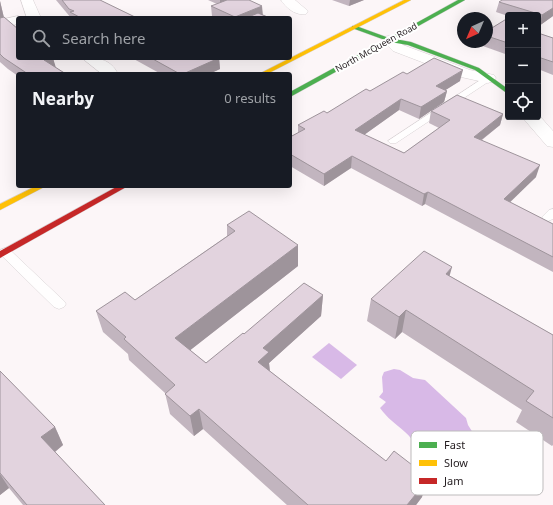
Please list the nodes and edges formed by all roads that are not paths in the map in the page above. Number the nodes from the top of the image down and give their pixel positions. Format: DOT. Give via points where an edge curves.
graph roads {
  1 [pos="27,0"];
  2 [pos="287,0"];
  3 [pos="408,0"];
  4 [pos="462,0"];
  5 [pos="301,11"];
  6 [pos="31,16"];
  7 [pos="16,20"];
  8 [pos="0,24"];
  9 [pos="354,27"];
  10 [pos="389,40"];
  11 [pos="292,59"];
  12 [pos="92,60"];
  13 [pos="289,60"];
  14 [pos="109,72"];
  15 [pos="266,72"];
  16 [pos="488,78"];
  17 [pos="505,90"];
  18 [pos="292,94"];
  19 [pos="534,120"];
  20 [pos="393,141"];
  21 [pos="553,142"];
  22 [pos="38,188"];
  23 [pos="120,188"];
  24 [pos="0,207"];
  25 [pos="2,253"];
  26 [pos="59,304"];
  1 -- 6 [label="street"];
  2 -- 5 [label="street"];
  3 -- 9 [label="main road"];
  4 -- 10 [label="main road, North McQueen Road"];
  7 -- 8 [label="street"];
  9 -- 10 [label="main road"];
  9 -- 11 [label="main road"];
  10 -- 16 [label="street" via="398,48 466,74"];
  10 -- 18 [label="main road, North McQueen Road"];
  12 -- 14 [label="street"];
  13 -- 15 [label="main road"];
  16 -- 17 [label="main road"];
  16 -- 20 [label="lane"];
  19 -- 21 [label="street"];
  22 -- 24 [label="main road"];
  23 -- 25 [label="main road"];
  25 -- 26 [label="lane"];
}
